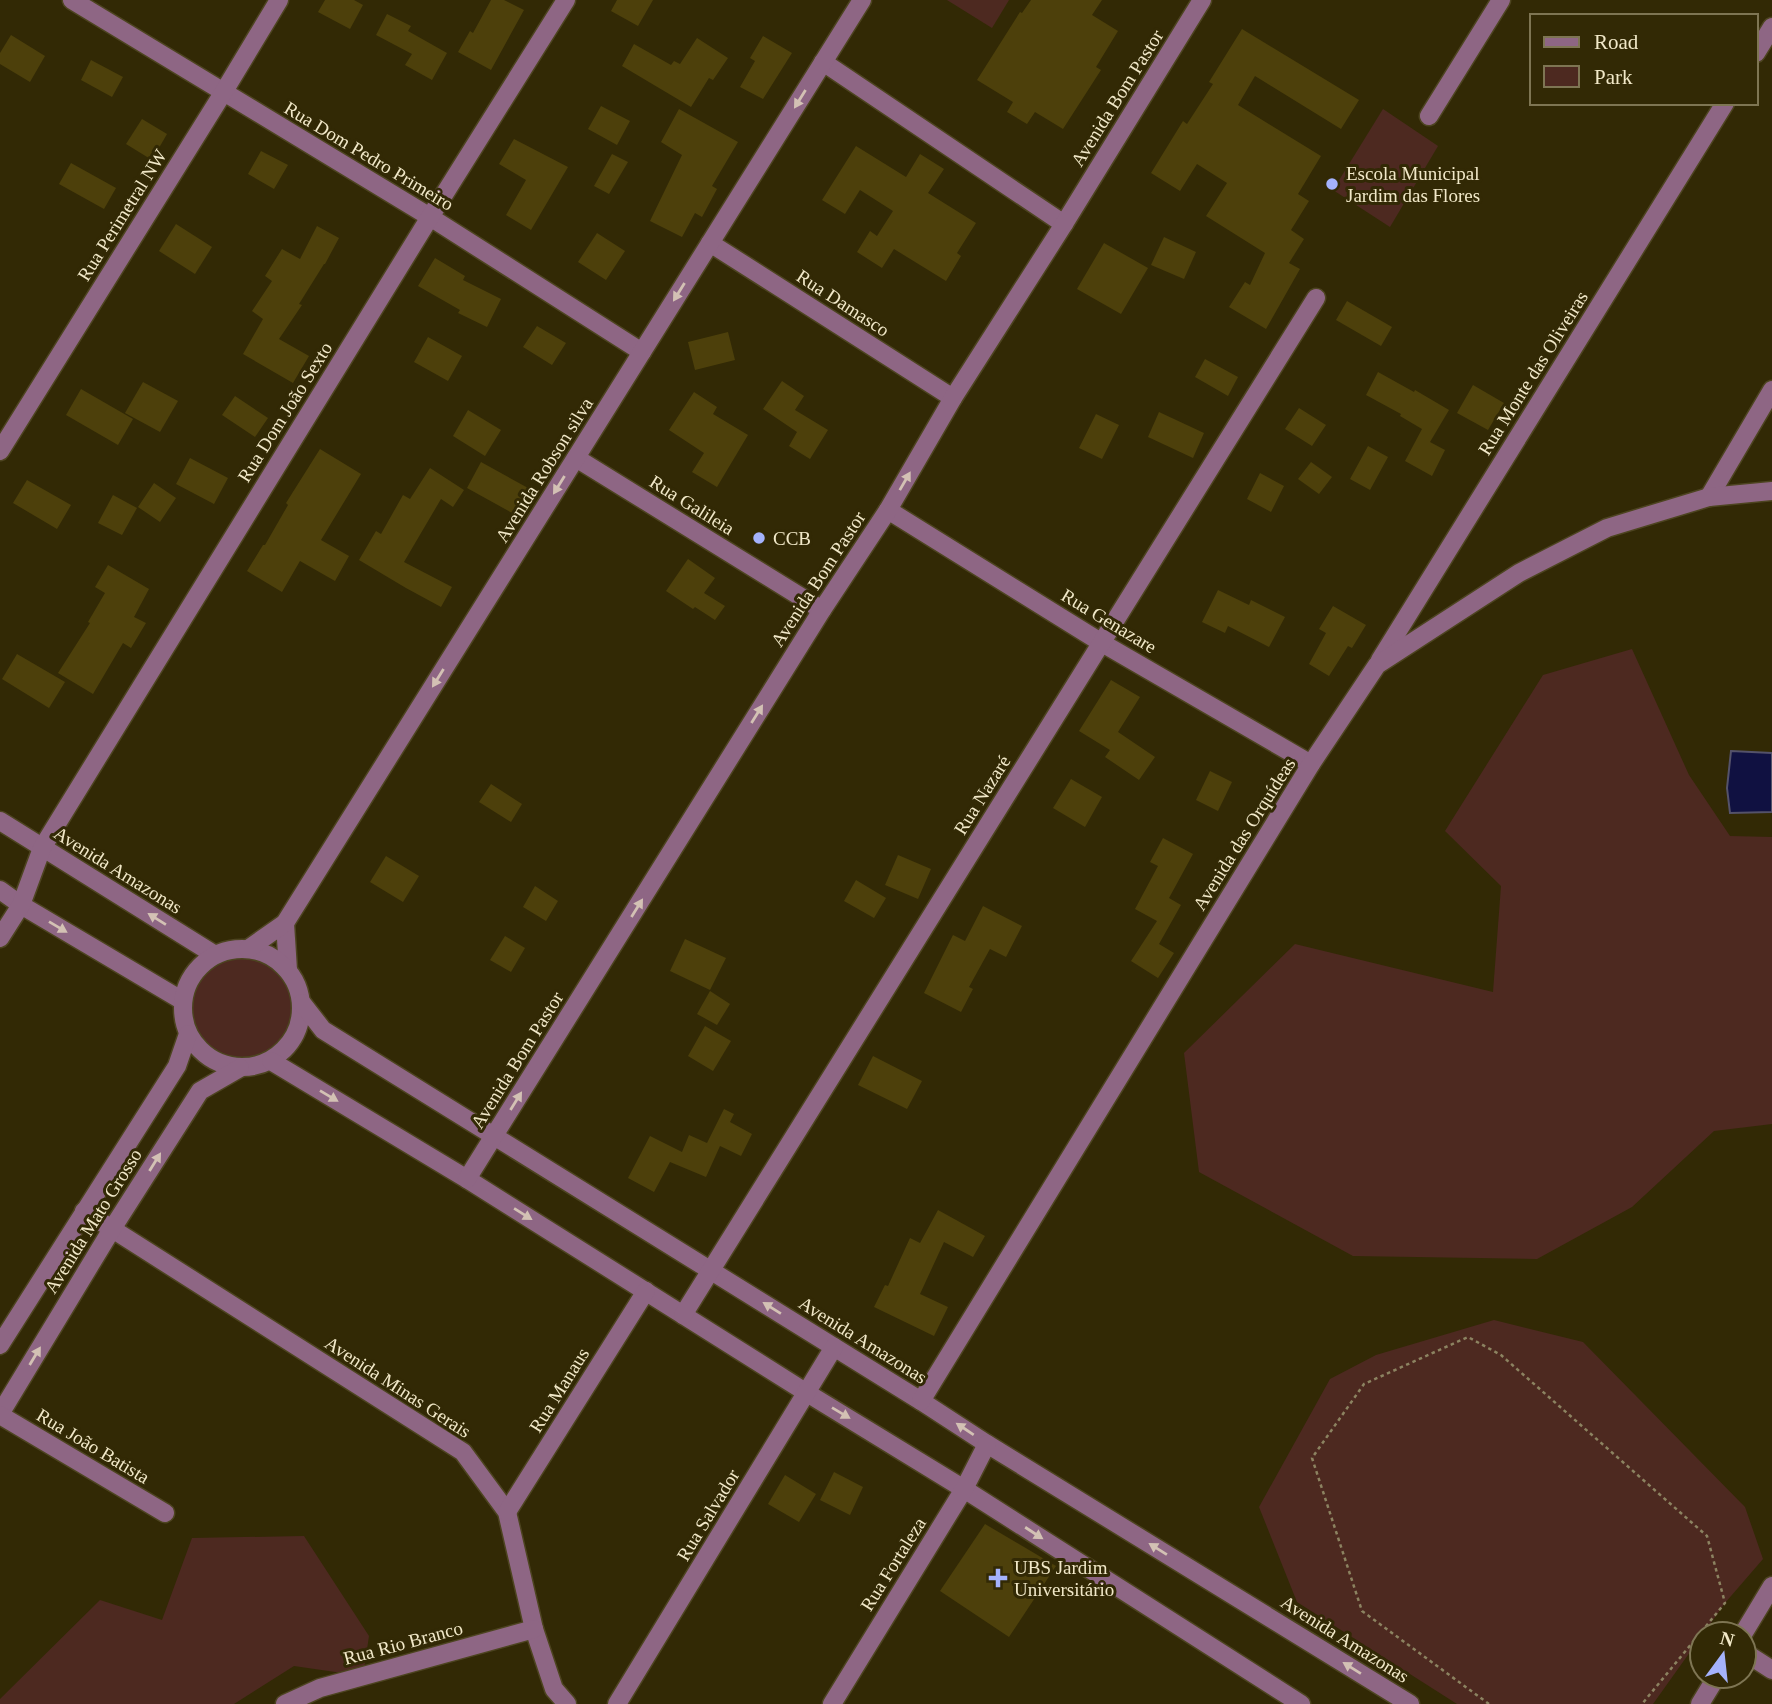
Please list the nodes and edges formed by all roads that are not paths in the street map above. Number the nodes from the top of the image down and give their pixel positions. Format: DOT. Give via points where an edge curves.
graph roads {
  1 [pos="72,0"];
  2 [pos="279,0"];
  3 [pos="566,0"];
  4 [pos="862,0"];
  5 [pos="1202,0"];
  6 [pos="1501,0"];
  7 [pos="1772,27"];
  8 [pos="1758,49"];
  9 [pos="823,62"];
  10 [pos="223,93"];
  11 [pos="1724,105"];
  12 [pos="1429,116"];
  13 [pos="430,217"];
  14 [pos="1064,224"];
  15 [pos="710,243"];
  16 [pos="1316,298"];
  17 [pos="642,352"];
  18 [pos="1772,390"];
  19 [pos="953,398"];
  20 [pos="0,451"];
  21 [pos="576,458"];
  22 [pos="1772,491"];
  23 [pos="1709,497"];
  24 [pos="888,510"];
  25 [pos="822,610"];
  26 [pos="1102,643"];
  27 [pos="1377,665"];
  28 [pos="1311,764"];
  29 [pos="0,821"];
  30 [pos="42,848"];
  31 [pos="0,890"];
  32 [pos="21,905"];
  33 [pos="285,923"];
  34 [pos="0,938"];
  35 [pos="247,950"];
  36 [pos="215,955"];
  37 [pos="288,970"];
  38 [pos="183,1001"];
  39 [pos="302,1003"];
  40 [pos="188,1034"];
  41 [pos="271,1061"];
  42 [pos="240,1068"];
  43 [pos="494,1137"];
  44 [pos="467,1179"];
  45 [pos="83,1212"];
  46 [pos="112,1229"];
  47 [pos="712,1270"];
  48 [pos="646,1291"];
  49 [pos="683,1314"];
  50 [pos="0,1346"];
  51 [pos="834,1347"];
  52 [pos="807,1393"];
  53 [pos="921,1401"];
  54 [pos="0,1415"];
  55 [pos="987,1444"];
  56 [pos="964,1489"];
  57 [pos="507,1511"];
  58 [pos="165,1513"];
  59 [pos="1772,1586"];
  60 [pos="1751,1620"];
  61 [pos="534,1629"];
  62 [pos="1293,1702"];
  63 [pos="285,1704"];
  64 [pos="567,1704"];
  65 [pos="617,1704"];
  66 [pos="832,1704"];
  67 [pos="1410,1704"];
  1 -- 10 [label="street, Rua Dom Pedro Primeiro"];
  2 -- 10 [label="street, Rua Perimetral NW"];
  3 -- 13 [label="street, Rua Dom João Sexto"];
  4 -- 9 [label="street, Avenida Robson silva"];
  5 -- 14 [label="street, Avenida Bom Pastor"];
  6 -- 12 [label="street"];
  7 -- 8 [label="street"];
  9 -- 14 [label="street"];
  9 -- 15 [label="street, Avenida Robson silva, one-way"];
  10 -- 13 [label="street, Rua Dom Pedro Primeiro"];
  10 -- 20 [label="street, Rua Perimetral NW"];
  11 -- 27 [label="street, Rua Monte das Oliveiras"];
  13 -- 17 [label="street, Rua Dom Pedro Primeiro"];
  13 -- 30 [label="street, Rua Dom João Sexto"];
  14 -- 19 [label="street, Avenida Bom Pastor"];
  15 -- 17 [label="street, Avenida Robson silva, one-way"];
  15 -- 19 [label="street, Rua Damasco"];
  16 -- 26 [label="street, Rua Nazaré"];
  17 -- 21 [label="street, Avenida Robson silva"];
  18 -- 23 [label="street"];
  24 -- 19 [label="street, Avenida Bom Pastor, one-way"];
  21 -- 25 [label="street, Rua Galileia"];
  21 -- 33 [label="street, Avenida Robson silva, one-way"];
  22 -- 23 [label="street, Avenida das Orquídeas"];
  23 -- 27 [label="street, Avenida das Orquídeas" via="1607,528 1519,573"];
  24 -- 25 [label="street, Avenida Bom Pastor"];
  24 -- 26 [label="street, Rua Genazare"];
  43 -- 25 [label="street, Avenida Bom Pastor, one-way"];
  26 -- 28 [label="street, Rua Genazare"];
  26 -- 47 [label="street, Rua Nazaré"];
  27 -- 28 [label="street, Avenida das Orquídeas"];
  28 -- 53 [label="street, Avenida das Orquídeas"];
  29 -- 30 [label="street, Avenida Amazonas"];
  30 -- 32 [label="street, Rua Dom João Sexto"];
  36 -- 30 [label="street, Avenida Amazonas, one-way"];
  31 -- 32 [label="street"];
  32 -- 34 [label="street, Rua Dom João Sexto"];
  32 -- 38 [label="street, one-way"];
  33 -- 35 [label="street, Avenida Robson silva"];
  33 -- 37 [label="street"];
  35 -- 36 [label="street"];
  35 -- 37 [label="street" via="274,958"];
  36 -- 38 [label="street" via="199,967"];
  37 -- 39 [label="street"];
  38 -- 40 [label="street"];
  39 -- 41 [label="street" via="295,1037"];
  39 -- 43 [label="street, Avenida Amazonas" via="323,1030"];
  40 -- 42 [label="street" via="210,1058"];
  40 -- 45 [label="street, Avenida Mato Grosso" via="177,1066"];
  41 -- 42 [label="street"];
  41 -- 44 [label="street, one-way"];
  46 -- 42 [label="street, Avenida Mato Grosso, one-way" via="200,1091"];
  43 -- 44 [label="street, Avenida Bom Pastor"];
  43 -- 47 [label="street, Avenida Amazonas"];
  44 -- 48 [label="street, one-way"];
  45 -- 46 [label="street, Avenida Minas Gerais"];
  45 -- 50 [label="street, Avenida Mato Grosso"];
  54 -- 46 [label="street, Avenida Mato Grosso, one-way"];
  46 -- 57 [label="street, Avenida Minas Gerais" via="463,1452"];
  47 -- 49 [label="street, Rua Nazaré"];
  51 -- 47 [label="street, Avenida Amazonas, one-way"];
  48 -- 49 [label="street"];
  48 -- 57 [label="street, Rua Manaus"];
  49 -- 52 [label="street"];
  51 -- 52 [label="street, Rua Salvador"];
  51 -- 53 [label="street, Avenida Amazonas"];
  52 -- 56 [label="street, one-way"];
  52 -- 65 [label="street, Rua Salvador"];
  55 -- 53 [label="street, Avenida Amazonas, one-way"];
  54 -- 58 [label="street, Rua João Batista"];
  55 -- 56 [label="street, Rua Fortaleza"];
  67 -- 55 [label="street, Avenida Amazonas, one-way"];
  56 -- 62 [label="street, one-way"];
  56 -- 66 [label="street, Rua Fortaleza"];
  57 -- 61 [label="street, Avenida Minas Gerais"];
  59 -- 60 [label="street"];
  61 -- 63 [label="street, Rua Rio Branco" via="320,1688"];
  61 -- 64 [label="street, Avenida Minas Gerais" via="554,1689"];
}
